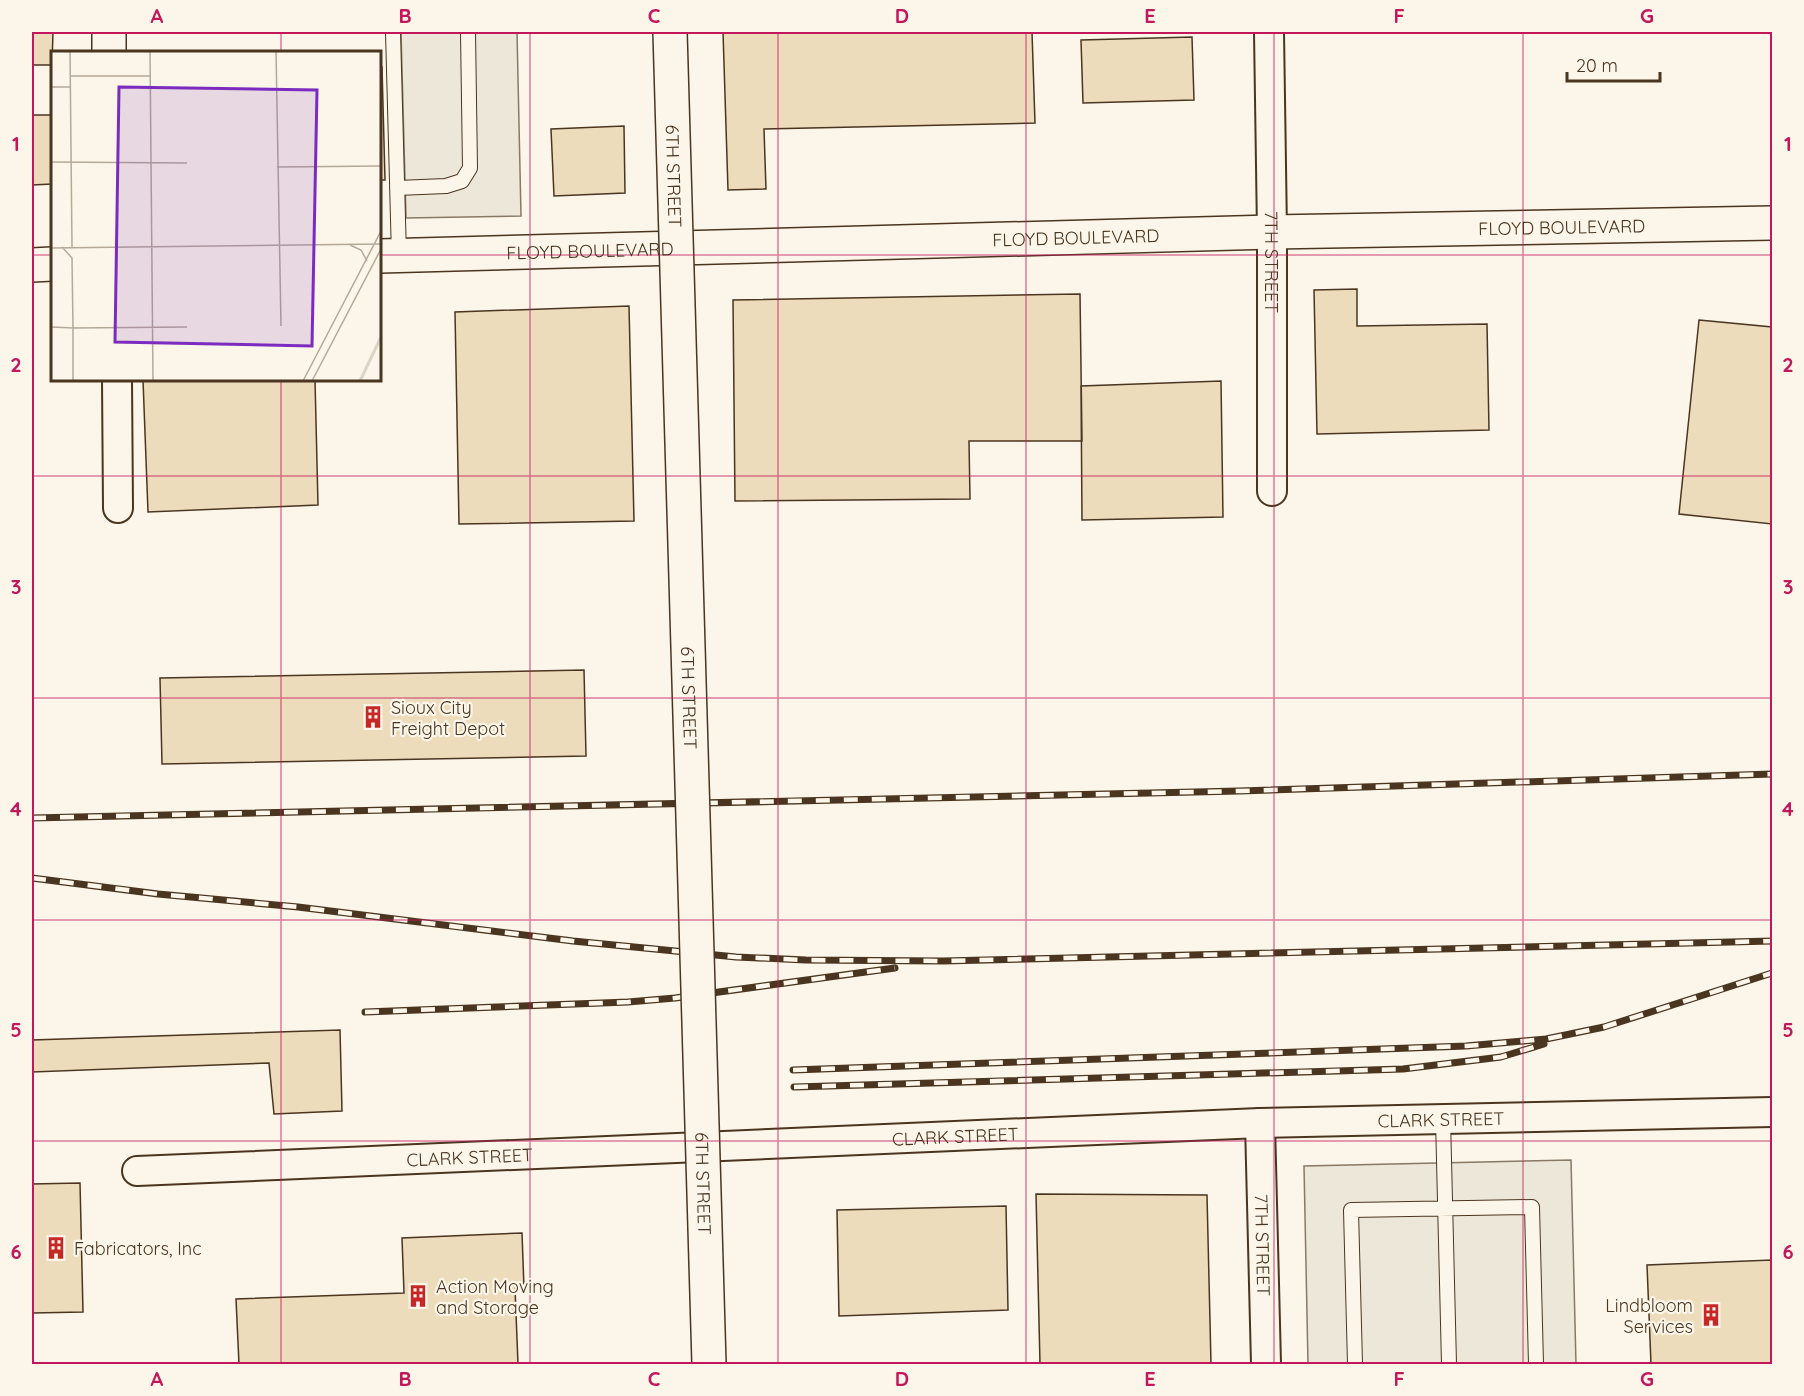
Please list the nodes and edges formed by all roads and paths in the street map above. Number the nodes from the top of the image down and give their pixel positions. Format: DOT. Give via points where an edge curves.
graph roads {
  1 [pos="109,32"];
  2 [pos="393,32"];
  3 [pos="468,32"];
  4 [pos="670,32"];
  5 [pos="1269,32"];
  6 [pos="110,51"];
  7 [pos="397,188"];
  8 [pos="1773,223"];
  9 [pos="1272,232"];
  10 [pos="389,256"];
  11 [pos="51,264"];
  12 [pos="32,265"];
  13 [pos="117,381"];
  14 [pos="1272,491"];
  15 [pos="118,508"];
  16 [pos="1773,1112"];
  17 [pos="1443,1119"];
  18 [pos="1260,1123"];
  19 [pos="137,1171"];
  20 [pos="1445,1208"];
  21 [pos="709,1365"];
  22 [pos="1266,1365"];
  23 [pos="1355,1365"];
  24 [pos="1449,1365"];
  25 [pos="1536,1365"];
  1 -- 6 [label="main road"];
  2 -- 7 [label="lane"];
  3 -- 7 [label="lane" via="470,168 462,181 446,186"];
  4 -- 21 [label="main road, 6TH STREET, bridge"];
  5 -- 9 [label="street, 7TH STREET"];
  7 -- 10 [label="lane"];
  8 -- 9 [label="main road, FLOYD BOULEVARD"];
  9 -- 10 [label="main road, FLOYD BOULEVARD"];
  9 -- 14 [label="street, 7TH STREET"];
  11 -- 12 [label="main road"];
  13 -- 15 [label="street"];
  16 -- 17 [label="street, CLARK STREET"];
  17 -- 18 [label="street, CLARK STREET"];
  17 -- 20 [label="lane"];
  18 -- 19 [label="street, CLARK STREET"];
  18 -- 22 [label="street, 7TH STREET"];
  20 -- 23 [label="lane" via="1352,1210"];
  20 -- 24 [label="lane"];
  20 -- 25 [label="lane" via="1532,1207"];
}
